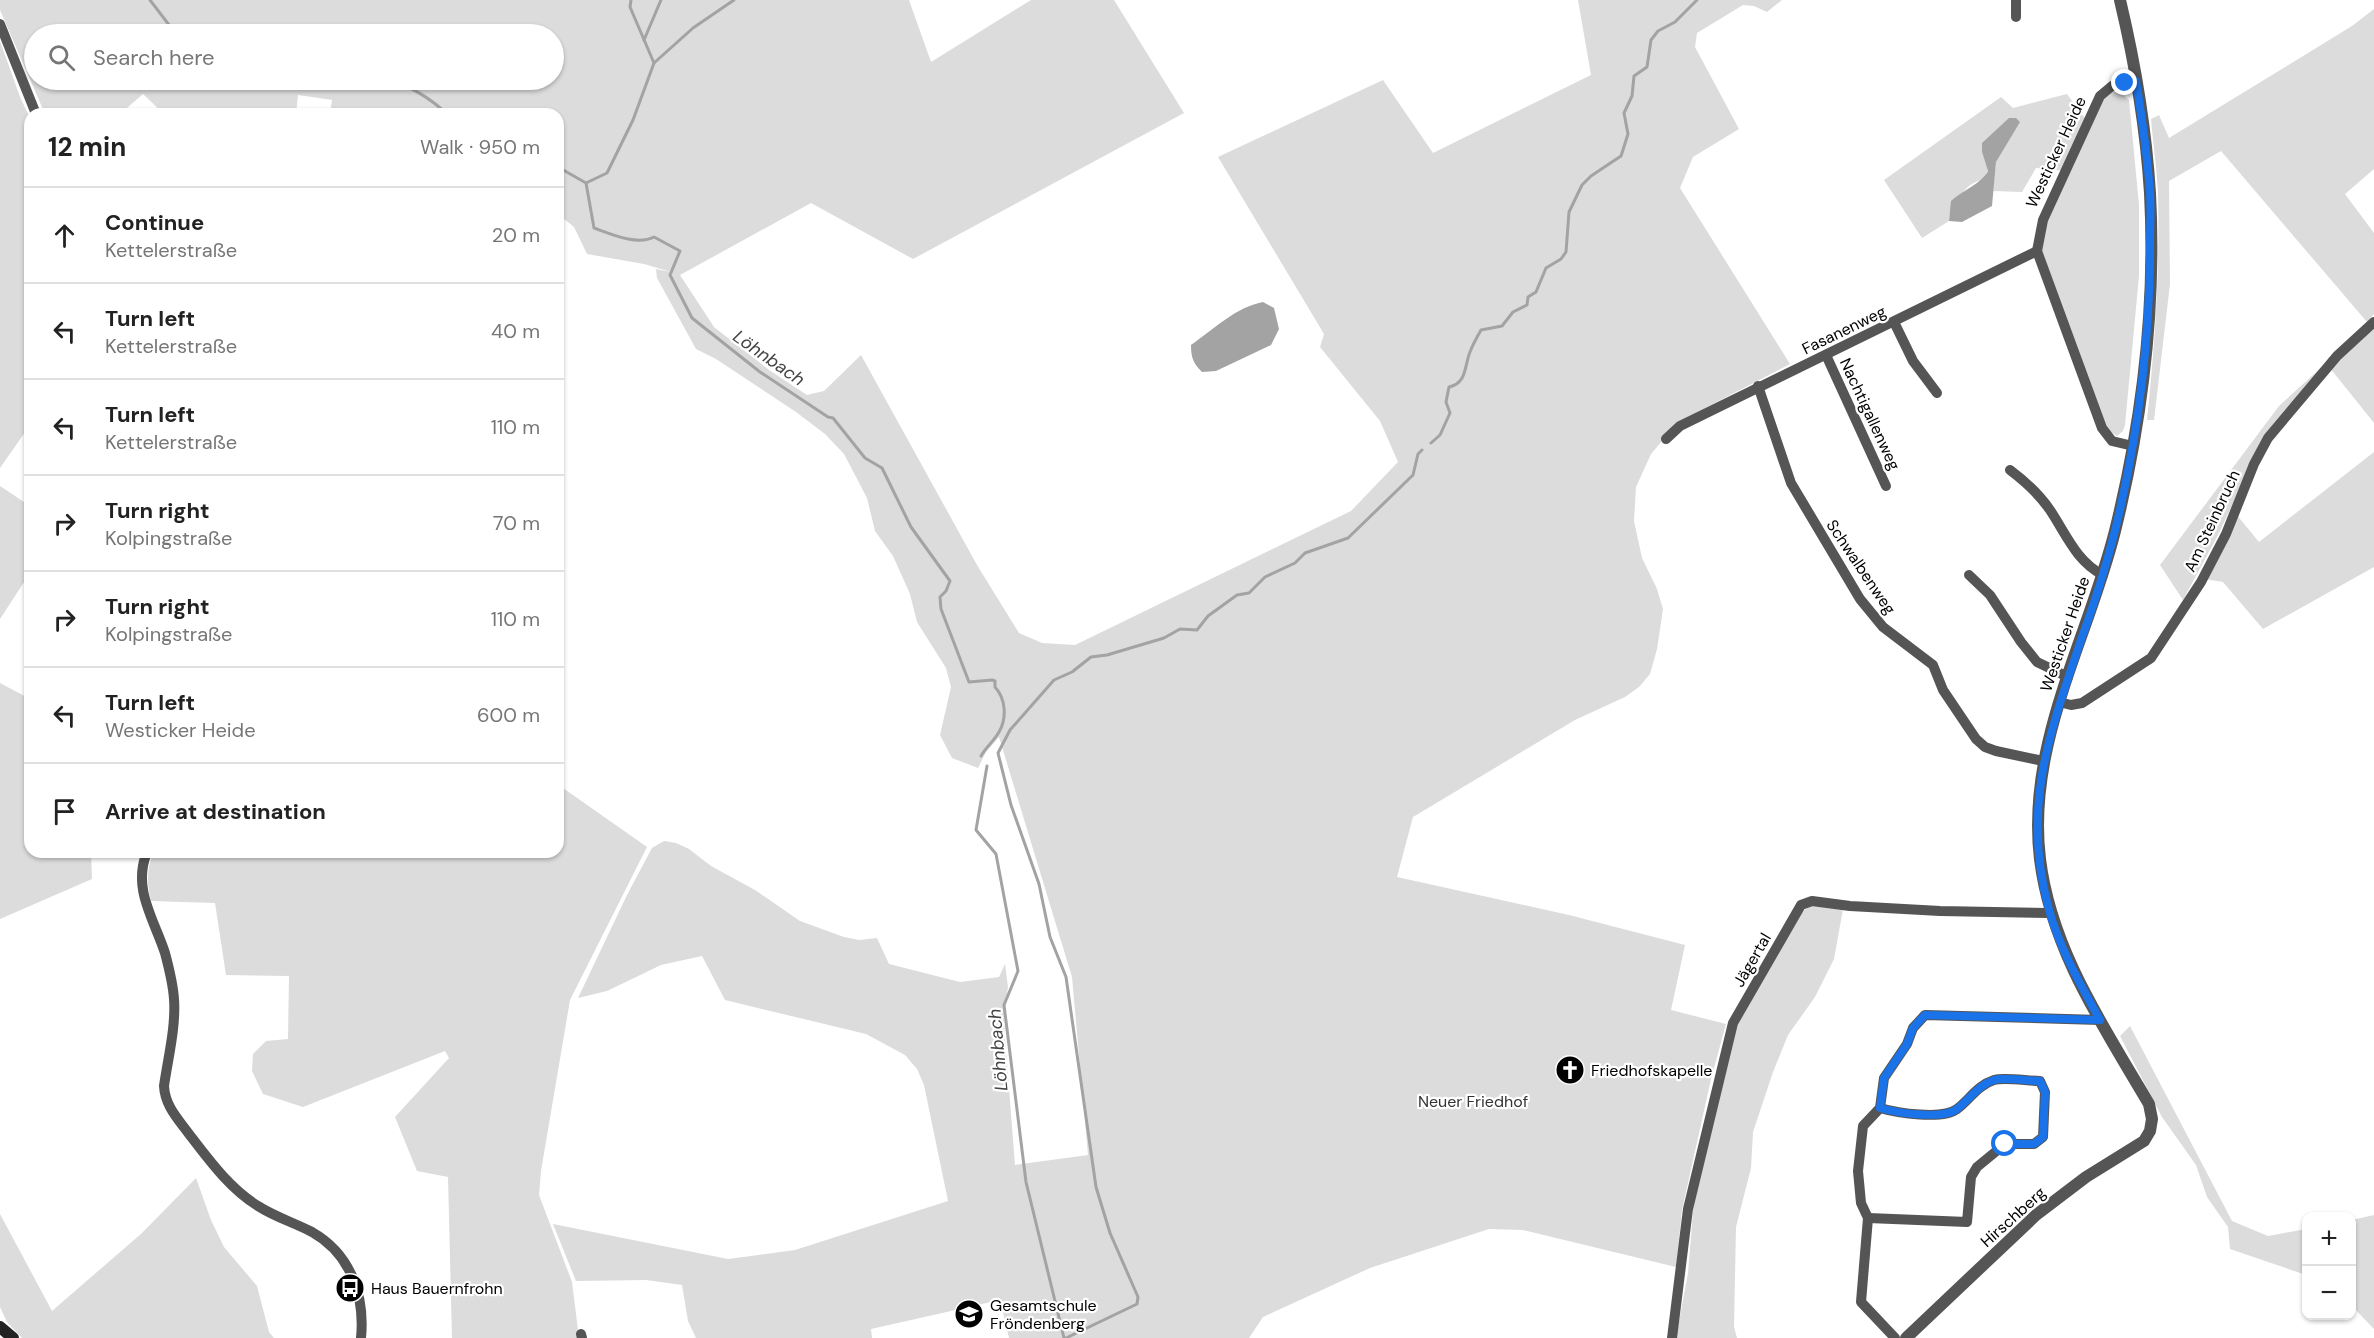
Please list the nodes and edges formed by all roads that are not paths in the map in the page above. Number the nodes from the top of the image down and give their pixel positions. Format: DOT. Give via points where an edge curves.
graph roads {
  1 [pos="2016,0"];
  2 [pos="2120,0"];
  3 [pos="2016,18"];
  4 [pos="0,24"];
  5 [pos="2136,81"];
  6 [pos="24,84"];
  7 [pos="26,90"];
  8 [pos="34,108"];
  9 [pos="2037,251"];
  10 [pos="1894,322"];
  11 [pos="2374,322"];
  12 [pos="1826,355"];
  13 [pos="1758,386"];
  14 [pos="1937,393"];
  15 [pos="1666,439"];
  16 [pos="2133,446"];
  17 [pos="2010,470"];
  18 [pos="1886,486"];
  19 [pos="1969,575"];
  20 [pos="2103,575"];
  21 [pos="2068,678"];
  22 [pos="2060,702"];
  23 [pos="2043,761"];
  24 [pos="145,858"];
  25 [pos="2050,913"];
  26 [pos="2100,1020"];
  27 [pos="1880,1108"];
  28 [pos="2150,1131"];
  29 [pos="1868,1218"];
  30 [pos="0,1327"];
  31 [pos="13,1338"];
  32 [pos="362,1338"];
  33 [pos="1672,1338"];
  34 [pos="1894,1338"];
  35 [pos="1906,1338"];
  1 -- 3 [label="street"];
  2 -- 5 [label="street, Westicker Heide"];
  4 -- 6 [label="street"];
  5 -- 9 [label="street, Westicker Heide" via="2112,86 2100,96 2043,220"];
  5 -- 16 [label="street, Westicker Heide" via="2150,194 2150,277 2146,355"];
  7 -- 8 [label="street"];
  9 -- 10 [label="street, Fasanenweg"];
  9 -- 16 [label="street" via="2102,428 2112,441"];
  10 -- 12 [label="street, Fasanenweg"];
  10 -- 14 [label="street" via="1912,361"];
  11 -- 22 [label="street, Am Steinbruch" via="2337,356 2268,438 2201,582 2151,658 2082,703"];
  12 -- 13 [label="street, Fasanenweg"];
  12 -- 18 [label="street, Nachtigallenweg"];
  13 -- 15 [label="street, Fasanenweg" via="1680,426"];
  13 -- 23 [label="street, Schwalbenweg" via="1791,483 1860,598 1883,627 1933,665 1943,690 1976,739 1996,751"];
  16 -- 20 [label="street, Westicker Heide"];
  17 -- 20 [label="street" via="2029,484 2049,509 2079,557"];
  19 -- 21 [label="street" via="1990,595 2037,662"];
  20 -- 21 [label="street, Westicker Heide"];
  21 -- 22 [label="street, Westicker Heide"];
  22 -- 23 [label="street, Westicker Heide"];
  23 -- 25 [label="street, Westicker Heide" via="2038,841"];
  24 -- 32 [label="street" via="141,882 146,907 165,953 174,1000 164,1086 167,1102 210,1162 233,1186 258,1206 314,1233 344,1261 361,1300"];
  25 -- 26 [label="street, Westicker Heide" via="2070,965"];
  25 -- 33 [label="street, Jägertal" via="1940,911 1812,901 1801,905 1733,1023 1688,1209"];
  26 -- 27 [label="street" via="1925,1015 1884,1078"];
  26 -- 28 [label="street, Westicker Heide" via="2149,1104"];
  27 -- 29 [label="street" via="1863,1126 1858,1171 1861,1203"];
  27 -- 29 [label="street" via="1944,1114 1956,1111 1995,1079 2040,1081 2045,1092 2043,1137 2034,1144 2005,1144 1977,1167 1971,1177 1967,1222"];
  28 -- 35 [label="street, Hirschberg" via="2144,1141 2037,1215"];
  29 -- 34 [label="street" via="1861,1302"];
  30 -- 31 [label="main road"];
}
